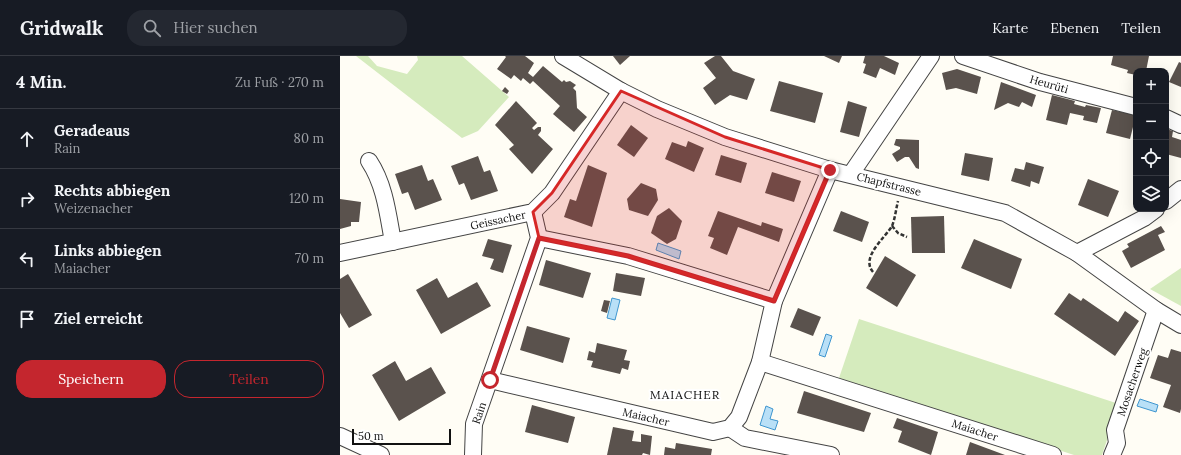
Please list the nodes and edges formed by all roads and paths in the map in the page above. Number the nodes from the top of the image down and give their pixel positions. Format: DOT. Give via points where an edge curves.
graph roads {
  1 [pos="563,56"];
  2 [pos="931,56"];
  3 [pos="963,56"];
  4 [pos="621,91"];
  5 [pos="1133,106"];
  6 [pos="1169,119"];
  7 [pos="1181,125"];
  8 [pos="369,161"];
  9 [pos="830,170"];
  10 [pos="851,174"];
  11 [pos="902,187"];
  12 [pos="1181,189"];
  13 [pos="1169,199"];
  14 [pos="533,212"];
  15 [pos="1152,212"];
  16 [pos="892,226"];
  17 [pos="907,236"];
  18 [pos="539,238"];
  19 [pos="393,242"];
  20 [pos="340,253"];
  21 [pos="1077,253"];
  22 [pos="873,272"];
  23 [pos="774,301"];
  24 [pos="1156,310"];
  25 [pos="1181,325"];
  26 [pos="760,362"];
  27 [pos="490,380"];
  28 [pos="730,428"];
  29 [pos="340,436"];
  30 [pos="381,455"];
  31 [pos="473,455"];
  32 [pos="831,455"];
  33 [pos="1053,455"];
  34 [pos="1112,455"];
  1 -- 4 [label="street, Chapfstrasse"];
  2 -- 10 [label="street"];
  3 -- 5 [label="street, Heurüti" via="1040,82"];
  4 -- 9 [label="street, Chapfstrasse" via="725,137"];
  4 -- 14 [label="street, Geissacher" via="552,193"];
  6 -- 7 [label="street"];
  8 -- 19 [label="street" via="382,189"];
  9 -- 10 [label="street, Chapfstrasse"];
  9 -- 23 [label="street"];
  10 -- 11 [label="street, Chapfstrasse"];
  11 -- 16 [label="path"];
  11 -- 21 [label="street, Chapfstrasse" via="1005,213"];
  12 -- 13 [label="street"];
  14 -- 18 [label="street"];
  14 -- 19 [label="street, Geissacher"];
  15 -- 21 [label="street"];
  16 -- 17 [label="path" via="898,233"];
  16 -- 22 [label="path" via="872,253 870,262"];
  18 -- 23 [label="street" via="628,256"];
  18 -- 27 [label="street, Rain"];
  19 -- 20 [label="street, Geissacher"];
  21 -- 24 [label="street, Chapfstrasse"];
  23 -- 26 [label="street"];
  24 -- 25 [label="street, Chapfstrasse"];
  24 -- 34 [label="street, Mosacherweg" via="1115,430 1116,444"];
  26 -- 28 [label="street" via="739,417"];
  26 -- 33 [label="street, Maiacher"];
  27 -- 28 [label="street, Maiacher" via="713,432"];
  27 -- 31 [label="street, Rain" via="474,424"];
  28 -- 32 [label="street" via="745,438"];
  29 -- 30 [label="street"];
}
